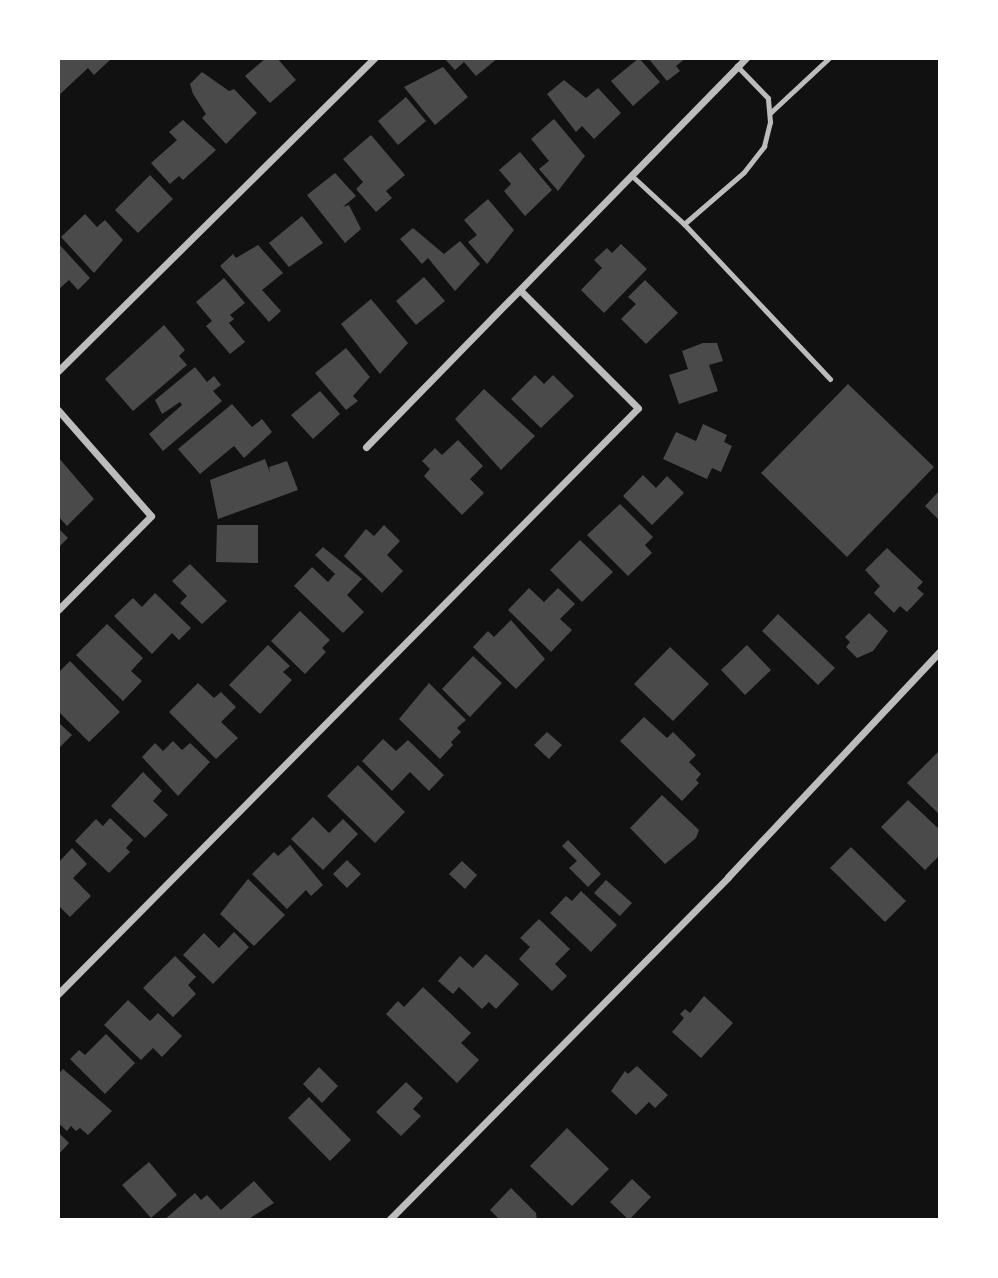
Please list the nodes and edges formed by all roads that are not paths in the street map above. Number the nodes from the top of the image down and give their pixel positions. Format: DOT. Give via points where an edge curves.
graph roads {
  1 [pos="374,58"];
  2 [pos="746,58"];
  3 [pos="828,58"];
  4 [pos="737,66"];
  5 [pos="769,113"];
  6 [pos="631,176"];
  7 [pos="684,224"];
  8 [pos="520,290"];
  9 [pos="58,371"];
  10 [pos="830,379"];
  11 [pos="58,410"];
  12 [pos="366,447"];
  13 [pos="58,610"];
  14 [pos="940,651"];
  15 [pos="58,994"];
  16 [pos="389,1220"];
  1 -- 9 [label="street"];
  2 -- 4 [label="street"];
  3 -- 5 [label="lane"];
  4 -- 5 [label="lane" via="768,98"];
  4 -- 6 [label="street"];
  5 -- 7 [label="lane" via="764,146 710,205"];
  6 -- 7 [label="lane"];
  6 -- 8 [label="street"];
  7 -- 10 [label="lane"];
  8 -- 12 [label="street"];
  8 -- 15 [label="street" via="638,408"];
  11 -- 13 [label="street" via="151,516"];
  14 -- 16 [label="street" via="728,877"];
}
